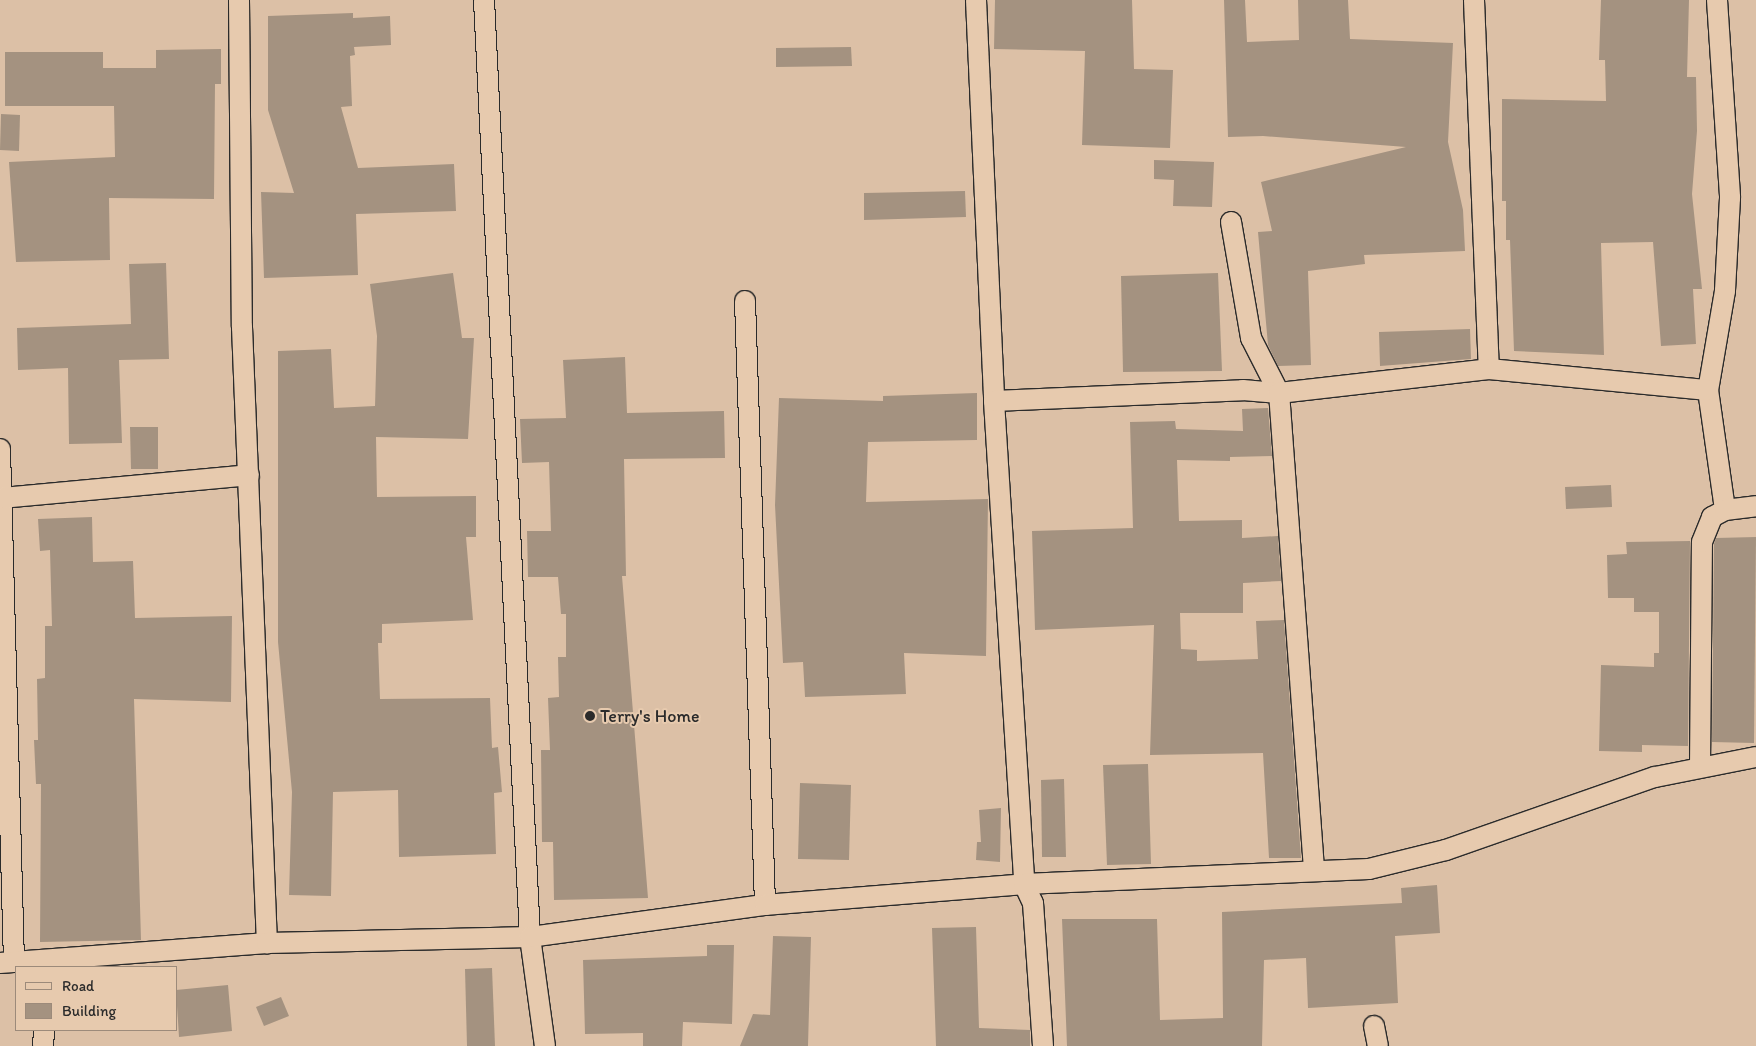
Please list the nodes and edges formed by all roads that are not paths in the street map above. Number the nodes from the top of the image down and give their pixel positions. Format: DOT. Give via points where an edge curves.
graph roads {
  1 [pos="239,0"];
  2 [pos="484,0"];
  3 [pos="976,0"];
  4 [pos="1474,0"];
  5 [pos="1717,0"];
  6 [pos="1231,222"];
  7 [pos="745,301"];
  8 [pos="1489,369"];
  9 [pos="1708,390"];
  10 [pos="1279,393"];
  11 [pos="994,401"];
  12 [pos="0,449"];
  13 [pos="249,475"];
  14 [pos="2,498"];
  15 [pos="1756,506"];
  16 [pos="1725,510"];
  17 [pos="1756,757"];
  18 [pos="1700,766"];
  19 [pos="1314,869"];
  20 [pos="1024,884"];
  21 [pos="765,905"];
  22 [pos="530,937"];
  23 [pos="267,943"];
  24 [pos="7,962"];
  25 [pos="47,963"];
  26 [pos="1374,1026"];
  27 [pos="44,1031"];
  28 [pos="43,1046"];
  29 [pos="545,1046"];
  30 [pos="1043,1046"];
  31 [pos="1378,1046"];
  1 -- 13 [label="street" via="242,327"];
  2 -- 22 [label="street" via="482,34"];
  3 -- 11 [label="street"];
  4 -- 8 [label="street"];
  5 -- 9 [label="street" via="1730,198 1726,291"];
  6 -- 10 [label="street" via="1251,338"];
  7 -- 21 [label="street"];
  8 -- 9 [label="street"];
  8 -- 10 [label="street"];
  9 -- 16 [label="street"];
  10 -- 11 [label="street" via="1243,390"];
  10 -- 19 [label="street"];
  11 -- 20 [label="street"];
  12 -- 14 [label="street"];
  13 -- 14 [label="street"];
  13 -- 23 [label="street"];
  14 -- 24 [label="street"];
  15 -- 16 [label="street"];
  16 -- 18 [label="street" via="1712,517 1702,542"];
  17 -- 18 [label="street"];
  18 -- 19 [label="street" via="1655,777 1446,850 1369,869"];
  19 -- 20 [label="street"];
  20 -- 21 [label="street"];
  20 -- 30 [label="street" via="1033,903"];
  21 -- 22 [label="street"];
  22 -- 23 [label="street"];
  22 -- 29 [label="street"];
  23 -- 25 [label="street"];
  24 -- 25 [label="street"];
  26 -- 31 [label="street"];
  27 -- 28 [label="street"];
}
